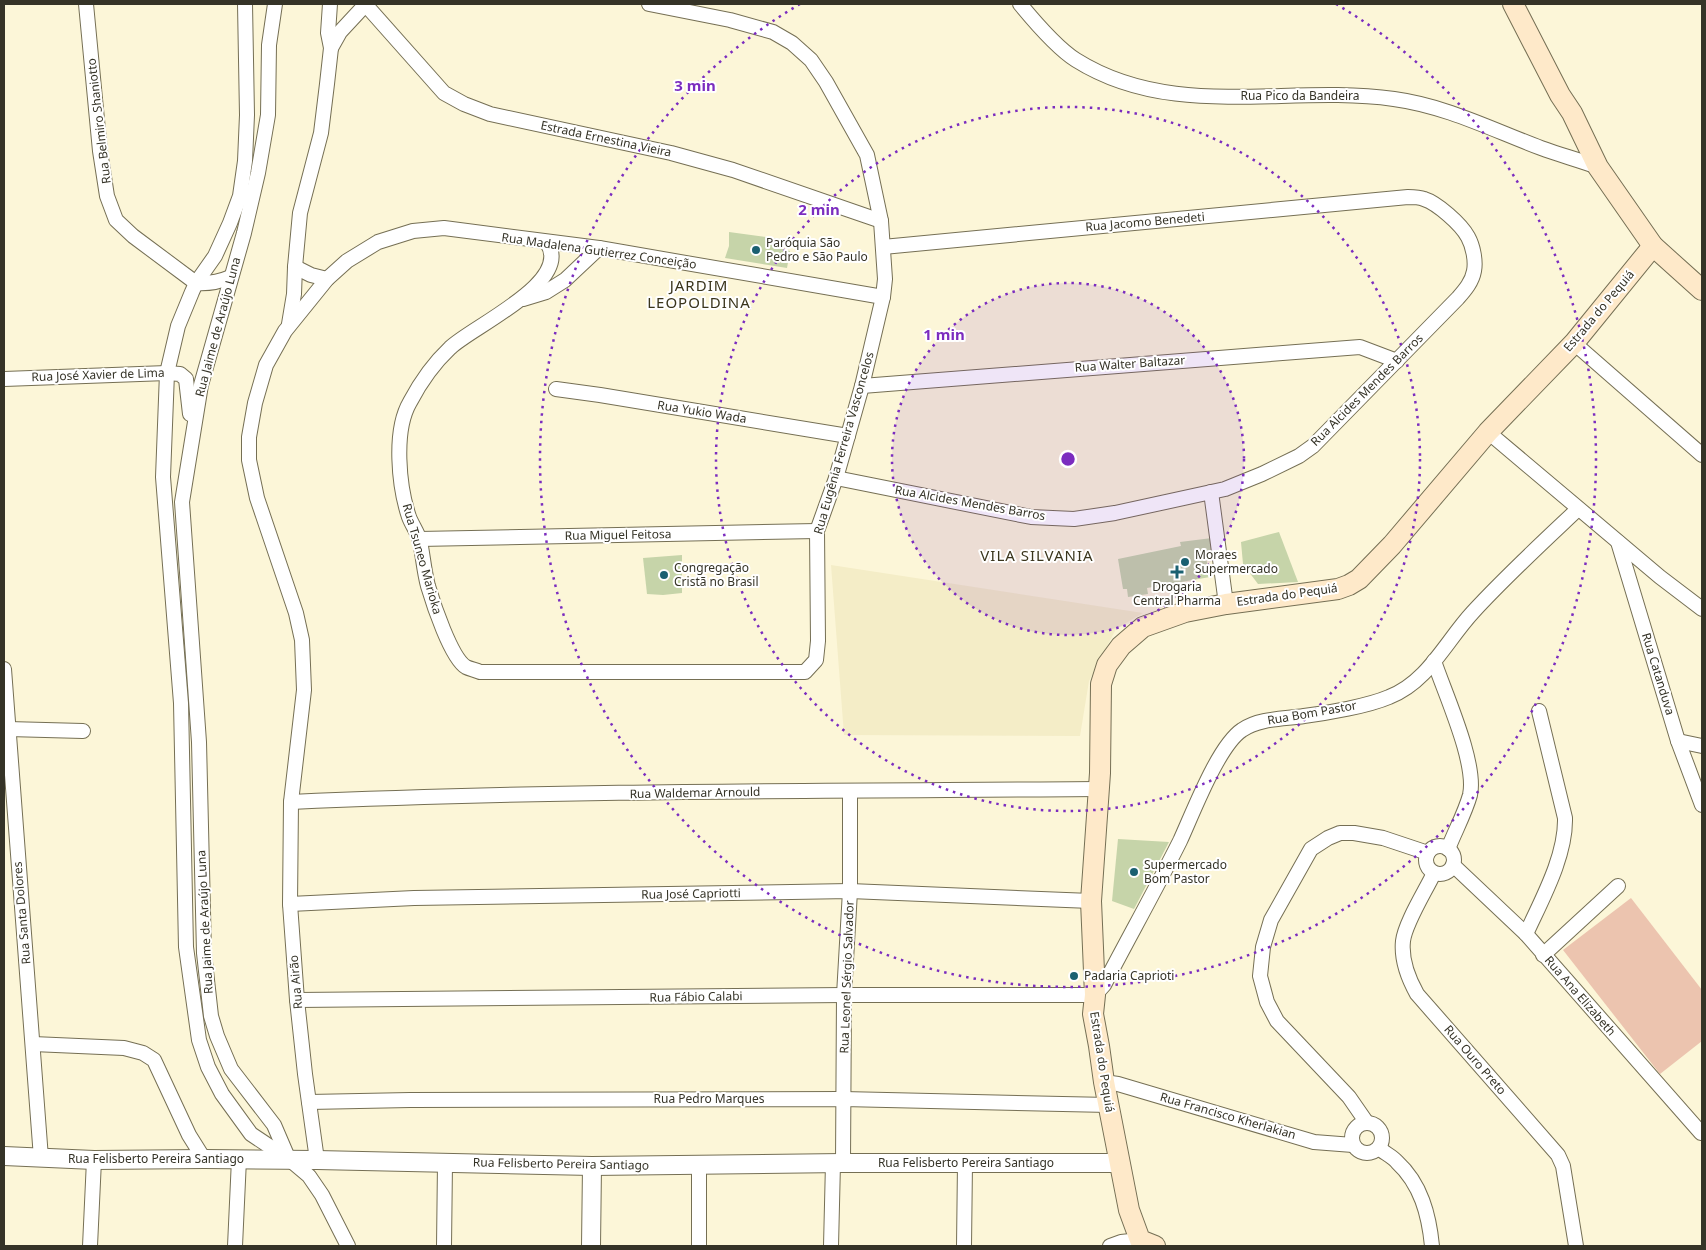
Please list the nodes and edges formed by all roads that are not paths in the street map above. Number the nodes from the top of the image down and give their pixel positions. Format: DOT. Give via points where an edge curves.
graph roads {
  1 [pos="86,4"];
  2 [pos="245,4"];
  3 [pos="275,4"];
  4 [pos="330,4"];
  5 [pos="366,4"];
  6 [pos="649,4"];
  7 [pos="1020,4"];
  8 [pos="1513,4"];
  9 [pos="330,48"];
  10 [pos="1598,167"];
  11 [pos="1408,197"];
  12 [pos="881,221"];
  13 [pos="547,243"];
  14 [pos="1653,246"];
  15 [pos="883,247"];
  16 [pos="598,248"];
  17 [pos="295,267"];
  18 [pos="231,277"];
  19 [pos="327,279"];
  20 [pos="196,283"];
  21 [pos="1702,290"];
  22 [pos="883,297"];
  23 [pos="520,300"];
  24 [pos="289,324"];
  25 [pos="1574,343"];
  26 [pos="1397,361"];
  27 [pos="167,373"];
  28 [pos="4,379"];
  29 [pos="862,386"];
  30 [pos="556,389"];
  31 [pos="1488,432"];
  32 [pos="848,436"];
  33 [pos="191,442"];
  34 [pos="1702,454"];
  35 [pos="836,478"];
  36 [pos="1211,492"];
  37 [pos="1578,509"];
  38 [pos="817,531"];
  39 [pos="419,539"];
  40 [pos="1618,541"];
  41 [pos="1226,604"];
  42 [pos="1702,609"];
  43 [pos="818,641"];
  44 [pos="1434,661"];
  45 [pos="4,669"];
  46 [pos="1539,711"];
  47 [pos="8,729"];
  48 [pos="83,730"];
  49 [pos="1678,741"];
  50 [pos="1702,746"];
  51 [pos="7,776"];
  52 [pos="1098,789"];
  53 [pos="850,791"];
  54 [pos="292,802"];
  55 [pos="1702,805"];
  56 [pos="1448,849"];
  57 [pos="1428,853"];
  58 [pos="1453,865"];
  59 [pos="1434,873"];
  60 [pos="1618,886"];
  61 [pos="850,891"];
  62 [pos="1091,901"];
  63 [pos="290,904"];
  64 [pos="1526,934"];
  65 [pos="1544,955"];
  66 [pos="844,995"];
  67 [pos="1095,995"];
  68 [pos="297,1000"];
  69 [pos="33,1044"];
  70 [pos="1104,1082"];
  71 [pos="843,1099"];
  72 [pos="309,1102"];
  73 [pos="1109,1105"];
  74 [pos="1367,1124"];
  75 [pos="1700,1133"];
  76 [pos="1353,1145"];
  77 [pos="1379,1148"];
  78 [pos="4,1156"];
  79 [pos="41,1158"];
  80 [pos="204,1158"];
  81 [pos="239,1159"];
  82 [pos="94,1160"];
  83 [pos="290,1160"];
  84 [pos="317,1160"];
  85 [pos="445,1163"];
  86 [pos="838,1163"];
  87 [pos="965,1163"];
  88 [pos="1119,1163"];
  89 [pos="700,1165"];
  90 [pos="592,1166"];
  91 [pos="1148,1243"];
  92 [pos="90,1246"];
  93 [pos="234,1246"];
  94 [pos="348,1246"];
  95 [pos="444,1246"];
  96 [pos="591,1246"];
  97 [pos="699,1246"];
  98 [pos="831,1246"];
  99 [pos="964,1246"];
  100 [pos="1110,1246"];
  101 [pos="1432,1246"];
  102 [pos="1576,1246"];
  1 -- 20 [label="street, Rua Belmiro Shaniotto" via="100,150 116,220"];
  2 -- 20 [label="street, Rua Jaime de Araújo Luna" via="247,115 240,196 215,256"];
  3 -- 18 [label="street, Rua Jaime de Araújo Luna" via="269,45 268,115 258,173"];
  4 -- 9 [label="street"];
  5 -- 9 [label="street"];
  5 -- 12 [label="street, Estrada Ernestina Vieira" via="444,93 464,104 490,114 671,153 733,170"];
  6 -- 12 [label="street, Rua Eugênia Ferreira Vasconcelos" via="774,32 811,60 867,155"];
  7 -- 10 [label="street, Rua Pico da Bandeira" via="1076,60 1113,79 1157,92 1205,97 1336,94 1396,99 1441,110"];
  8 -- 10 [label="main road"];
  9 -- 17 [label="street" via="321,133 300,213"];
  10 -- 14 [label="main road"];
  11 -- 15 [label="street, Rua Jacomo Benedeti"];
  11 -- 26 [label="street, Rua Alcides Mendes Barros" via="1423,198 1434,204 1468,236 1474,271 1470,284"];
  12 -- 15 [label="street, Rua Eugênia Ferreira Vasconcelos"];
  13 -- 16 [label="street, Rua Madalena Gutierrez Conceição"];
  13 -- 19 [label="street, Rua Madalena Gutierrez Conceição" via="444,228 413,231 378,242 347,261"];
  13 -- 23 [label="street, Rua Tsuneo Marioka" via="551,249 551,263"];
  14 -- 21 [label="main road"];
  14 -- 25 [label="main road, Estrada do Pequiá"];
  15 -- 22 [label="street, Rua Eugênia Ferreira Vasconcelos"];
  16 -- 22 [label="street, Rua Madalena Gutierrez Conceição"];
  16 -- 23 [label="street, Rua Tsuneo Marioka" via="565,280 546,292"];
  17 -- 19 [label="street"];
  17 -- 24 [label="street"];
  18 -- 20 [label="street" via="219,282"];
  18 -- 33 [label="street, Rua Jaime de Araújo Luna" via="200,385"];
  19 -- 24 [label="street, Rua Madalena Gutierrez Conceição"];
  20 -- 27 [label="street, Rua Jaime de Araújo Luna" via="178,326"];
  22 -- 29 [label="street, Rua Eugênia Ferreira Vasconcelos"];
  23 -- 39 [label="street, Rua Tsuneo Marioka" via="451,347 421,382 408,405 400,436 399,464 410,518"];
  24 -- 54 [label="street, Rua Airão" via="266,365 254,403 249,460 257,498 302,640 304,690"];
  25 -- 31 [label="main road, Estrada do Pequiá"];
  25 -- 34 [label="street"];
  26 -- 29 [label="street, Rua Walter Baltazar" via="1360,347"];
  26 -- 36 [label="street, Rua Alcides Mendes Barros" via="1338,422 1299,456 1262,474"];
  27 -- 28 [label="street, Rua José Xavier de Lima"];
  27 -- 33 [label="street, Rua José Xavier de Lima" via="180,374 186,379"];
  27 -- 83 [label="street, Rua Jaime de Araújo Luna" via="163,477 181,703 186,947 198,1040 222,1094 251,1134"];
  29 -- 32 [label="street, Rua Eugênia Ferreira Vasconcelos"];
  30 -- 32 [label="street, Rua Yukio Wada"];
  31 -- 37 [label="street"];
  31 -- 41 [label="main road, Estrada do Pequiá" via="1392,545 1358,579 1338,589"];
  32 -- 35 [label="street, Rua Eugênia Ferreira Vasconcelos"];
  33 -- 83 [label="street, Rua Jaime de Araújo Luna" via="182,502 199,742 204,953 211,1016 216,1036 231,1068 274,1125"];
  35 -- 36 [label="street, Rua Alcides Mendes Barros" via="1030,517 1074,519"];
  35 -- 38 [label="street, Rua Eugênia Ferreira Vasconcelos"];
  36 -- 41 [label="street"];
  37 -- 40 [label="street"];
  37 -- 44 [label="street, Rua Bom Pastor" via="1508,574 1467,618"];
  38 -- 39 [label="street, Rua Miguel Feitosa"];
  38 -- 43 [label="street, Rua Eugênia Ferreira Vasconcelos"];
  39 -- 43 [label="street, Rua Tsuneo Marioka" via="428,586 446,637 456,657 465,666 480,672 805,672 816,660"];
  40 -- 42 [label="street"];
  40 -- 49 [label="street, Rua Catanduva"];
  41 -- 52 [label="main road, Estrada do Pequiá" via="1185,612 1143,627 1121,646 1107,665 1101,684"];
  44 -- 56 [label="street" via="1467,755 1471,782 1467,804"];
  44 -- 67 [label="street, Rua Bom Pastor" via="1418,679 1389,697 1310,715 1260,722 1242,730 1222,753 1109,976"];
  45 -- 47 [label="street, Rua Santa Dolores"];
  46 -- 64 [label="street" via="1565,818 1565,831 1560,854"];
  47 -- 48 [label="street"];
  47 -- 51 [label="street, Rua Santa Dolores"];
  49 -- 50 [label="street"];
  49 -- 55 [label="street, Rua Catanduva"];
  51 -- 69 [label="street, Rua Santa Dolores"];
  52 -- 53 [label="street, Rua Waldemar Arnould"];
  52 -- 62 [label="main road, Estrada do Pequiá"];
  53 -- 54 [label="street, Rua Waldemar Arnould" via="416,797"];
  53 -- 61 [label="street, Rua Leonel Sérgio Salvador"];
  54 -- 63 [label="street, Rua Airão"];
  56 -- 57 [label="street" via="1435,847"];
  56 -- 58 [label="street" via="1453,856"];
  57 -- 59 [label="street" via="1427,866"];
  57 -- 74 [label="street" via="1383,838 1354,833 1340,833 1328,838 1312,849 1271,920 1262,947 1260,976 1267,1002 1277,1021 1349,1096"];
  58 -- 59 [label="street" via="1443,874"];
  58 -- 64 [label="street, Rua Ana Elizabeth"];
  59 -- 102 [label="street, Rua Ouro Preto" via="1403,941 1406,971 1417,994 1558,1155 1563,1166"];
  60 -- 65 [label="street"];
  61 -- 62 [label="street, Rua José Capriotti"];
  61 -- 63 [label="street, Rua José Capriotti" via="424,898"];
  61 -- 66 [label="street, Rua Leonel Sérgio Salvador"];
  62 -- 67 [label="main road, Estrada do Pequiá"];
  63 -- 68 [label="street, Rua Airão"];
  64 -- 65 [label="street, Rua Ana Elizabeth"];
  65 -- 75 [label="street, Rua Ana Elizabeth"];
  66 -- 67 [label="street, Rua Fábio Calabi"];
  66 -- 68 [label="street, Rua Fábio Calabi"];
  66 -- 71 [label="street, Rua Leonel Sérgio Salvador"];
  67 -- 70 [label="main road, Estrada do Pequiá" via="1093,1014"];
  68 -- 72 [label="street, Rua Airão"];
  69 -- 79 [label="street, Rua Santa Dolores"];
  69 -- 80 [label="street" via="124,1048 154,1060 189,1135"];
  70 -- 73 [label="main road, Estrada do Pequiá"];
  70 -- 76 [label="street, Rua Francisco Kherlakian" via="1314,1142"];
  71 -- 72 [label="street, Rua Pedro Marques"];
  71 -- 73 [label="street, Rua Pedro Marques"];
  71 -- 86 [label="street, Rua Leonel Sérgio Salvador"];
  72 -- 84 [label="street, Rua Airão"];
  73 -- 88 [label="main road, Estrada do Pequiá"];
  74 -- 76 [label="street" via="1354,1130"];
  74 -- 77 [label="street" via="1382,1134"];
  76 -- 77 [label="street" via="1365,1154"];
  77 -- 101 [label="street" via="1399,1163 1417,1190 1430,1223"];
  78 -- 79 [label="street, Rua Felisberto Pereira Santiago"];
  79 -- 82 [label="street, Rua Felisberto Pereira Santiago"];
  80 -- 81 [label="street, Rua Felisberto Pereira Santiago"];
  80 -- 82 [label="street, Rua Felisberto Pereira Santiago"];
  81 -- 83 [label="street, Rua Felisberto Pereira Santiago"];
  81 -- 93 [label="street"];
  82 -- 92 [label="street"];
  83 -- 84 [label="street, Rua Felisberto Pereira Santiago"];
  83 -- 94 [label="street" via="322,1195"];
  84 -- 85 [label="street, Rua Felisberto Pereira Santiago"];
  85 -- 90 [label="street, Rua Felisberto Pereira Santiago"];
  85 -- 95 [label="street"];
  86 -- 87 [label="street, Rua Felisberto Pereira Santiago"];
  86 -- 89 [label="street, Rua Felisberto Pereira Santiago"];
  86 -- 98 [label="street, Rua Leonel Sérgio Salvador"];
  87 -- 88 [label="street, Rua Felisberto Pereira Santiago"];
  87 -- 99 [label="street"];
  88 -- 91 [label="main road, Estrada do Pequiá" via="1129,1210"];
  89 -- 90 [label="street, Rua Felisberto Pereira Santiago"];
  89 -- 97 [label="street"];
  90 -- 96 [label="street"];
  91 -- 100 [label="street" via="1121,1242"];
}
